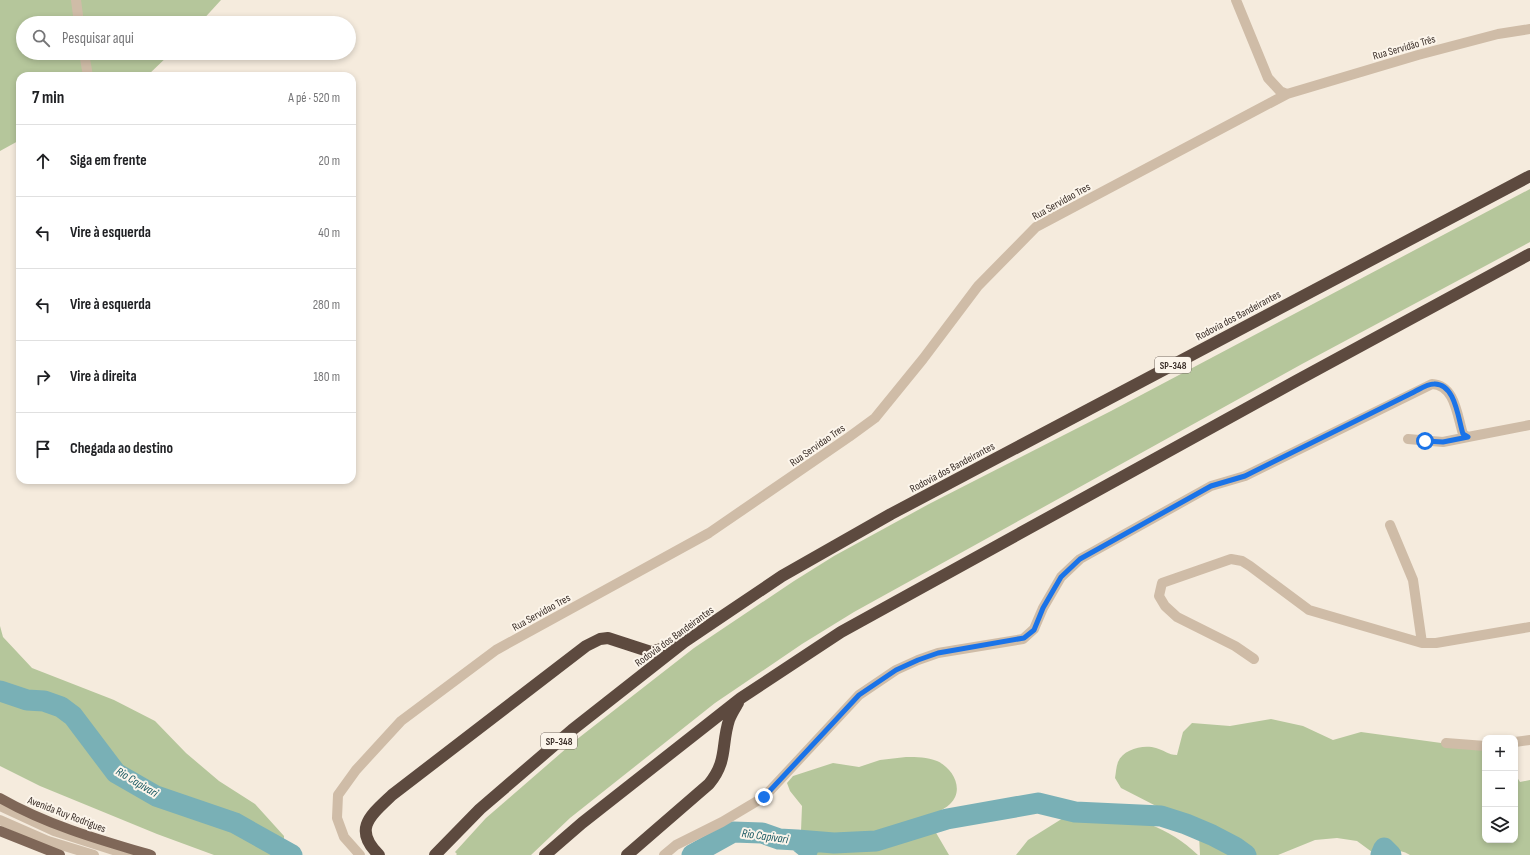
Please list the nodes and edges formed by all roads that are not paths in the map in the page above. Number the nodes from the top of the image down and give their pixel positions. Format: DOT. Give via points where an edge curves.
graph roads {
  1 [pos="76,0"];
  2 [pos="1236,0"];
  3 [pos="78,16"];
  4 [pos="1530,29"];
  5 [pos="85,60"];
  6 [pos="87,72"];
  7 [pos="1287,94"];
  8 [pos="1530,176"];
  9 [pos="1530,254"];
  10 [pos="1530,425"];
  11 [pos="1468,437"];
  12 [pos="1408,439"];
  13 [pos="1390,525"];
  14 [pos="1530,627"];
  15 [pos="684,642"];
  16 [pos="1422,643"];
  17 [pos="1254,659"];
  18 [pos="741,698"];
  19 [pos="1530,740"];
  20 [pos="1518,742"];
  21 [pos="1446,743"];
  22 [pos="1482,746"];
  23 [pos="0,798"];
  24 [pos="0,806"];
  25 [pos="0,820"];
  26 [pos="0,831"];
  27 [pos="438,852"];
  28 [pos="60,855"];
  29 [pos="94,855"];
  30 [pos="129,855"];
  31 [pos="151,855"];
  32 [pos="360,855"];
  33 [pos="379,855"];
  34 [pos="545,855"];
  35 [pos="627,855"];
  36 [pos="664,855"];
  1 -- 3 [label="street"];
  2 -- 7 [label="street" via="1268,78 1280,91"];
  4 -- 7 [label="street, Rua Servidão Três" via="1498,34 1418,55"];
  5 -- 6 [label="street"];
  7 -- 32 [label="street, Rua Servidao Tres" via="1036,227 978,286 875,418 709,533 496,650 401,721 356,770 338,795 337,818 344,837"];
  8 -- 15 [label="highway, Rodovia dos Bandeirantes / SP-348" via="891,514 782,576"];
  9 -- 18 [label="highway" via="847,628"];
  10 -- 11 [label="street"];
  11 -- 12 [label="street" via="1443,442"];
  11 -- 36 [label="street" via="1463,434 1451,394 1446,387 1432,384 1245,476 1211,486 1080,559 1061,577 1034,630 1024,638 938,653 896,670 859,695 764,797 676,845"];
  13 -- 16 [label="street" via="1413,580"];
  14 -- 16 [label="street" via="1436,643"];
  15 -- 27 [label="highway, Rodovia dos Bandeirantes / SP-348" via="526,769 480,809"];
  15 -- 33 [label="highway" via="651,652 608,638 586,646 392,795 372,814 364,827 366,838"];
  16 -- 17 [label="street" via="1309,610 1242,561 1231,559 1162,583 1159,596 1164,606 1177,617 1235,646"];
  18 -- 34 [label="highway"];
  18 -- 35 [label="highway" via="730,719 722,763 716,775 709,784"];
  19 -- 20 [label="street"];
  21 -- 22 [label="street"];
  23 -- 31 [label="main road, Avenida Ruy Rodrigues" via="85,836"];
  24 -- 30 [label="street" via="54,831"];
  25 -- 29 [label="street" via="48,841"];
  26 -- 28 [label="main road"];
}
